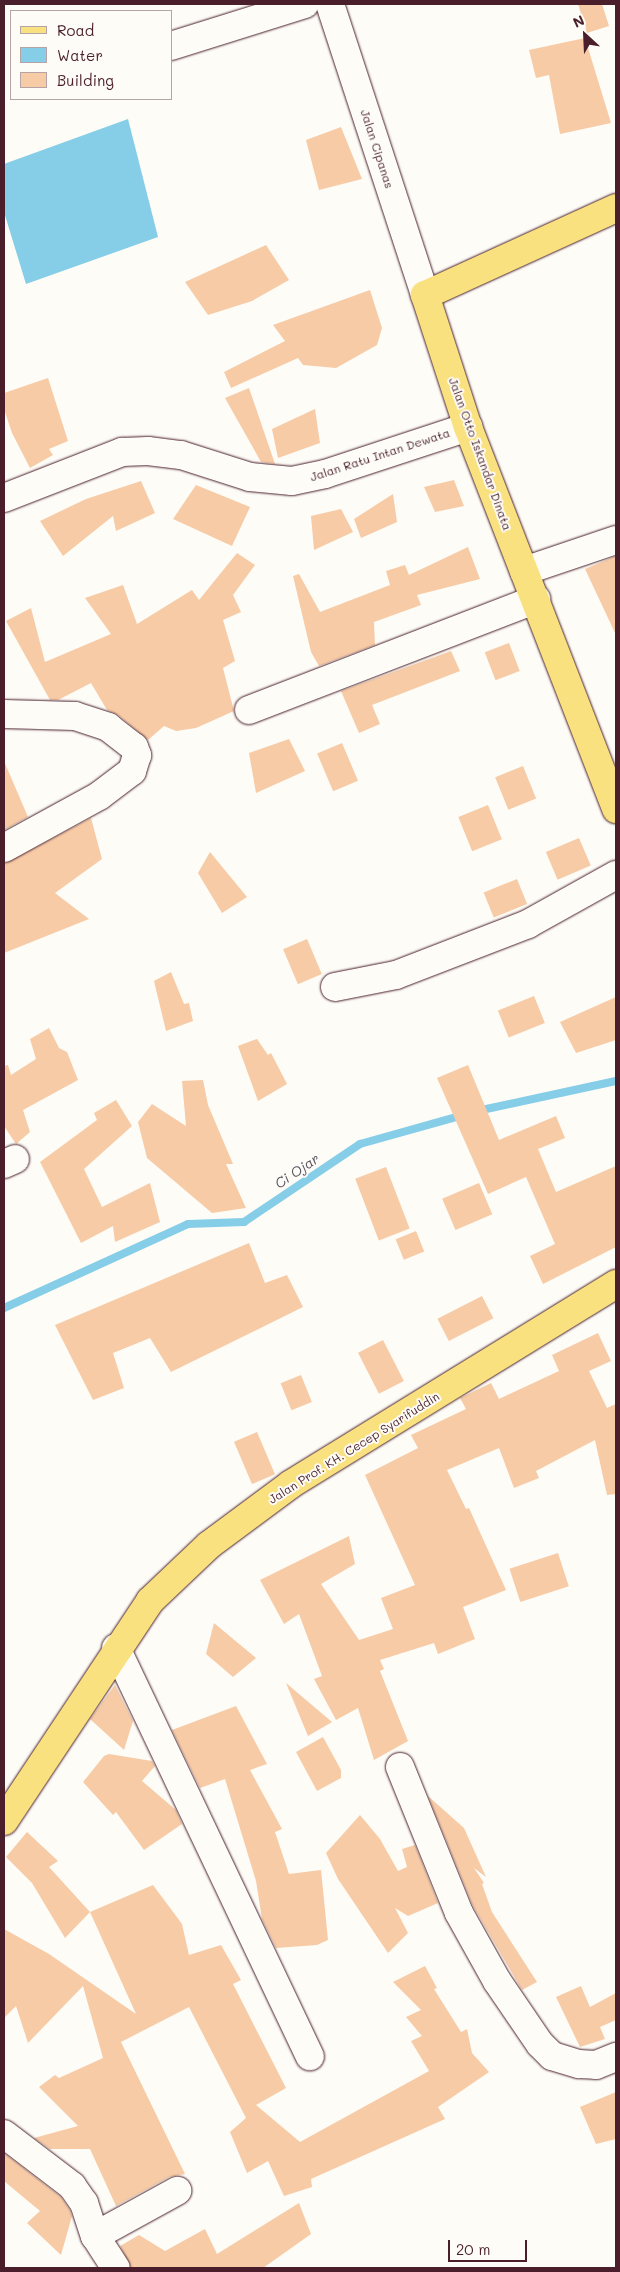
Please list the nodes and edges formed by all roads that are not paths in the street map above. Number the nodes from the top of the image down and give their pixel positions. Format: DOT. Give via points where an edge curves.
graph roads {
  1 [pos="305,4"];
  2 [pos="330,4"];
  3 [pos="172,46"];
  4 [pos="616,208"];
  5 [pos="425,294"];
  6 [pos="468,427"];
  7 [pos="4,498"];
  8 [pos="616,540"];
  9 [pos="524,571"];
  10 [pos="536,599"];
  11 [pos="250,710"];
  12 [pos="4,714"];
  13 [pos="616,809"];
  14 [pos="4,848"];
  15 [pos="616,875"];
  16 [pos="335,987"];
  17 [pos="616,1284"];
  18 [pos="116,1648"];
  19 [pos="400,1767"];
  20 [pos="4,1821"];
  21 [pos="310,2056"];
  22 [pos="616,2057"];
  23 [pos="4,2134"];
  24 [pos="176,2191"];
  25 [pos="95,2236"];
  26 [pos="116,2268"];
  1 -- 3 [label="street"];
  2 -- 5 [label="street, Jalan Cipanas"];
  4 -- 5 [label="main road"];
  5 -- 6 [label="main road, Jalan Otto Iskandar Dinata"];
  6 -- 7 [label="street, Jalan Ratu Intan Dewata" via="292,482 250,477 182,455 122,452"];
  6 -- 9 [label="main road, Jalan Otto Iskandar Dinata"];
  8 -- 9 [label="street"];
  9 -- 10 [label="main road, Jalan Otto Iskandar Dinata"];
  10 -- 11 [label="street"];
  10 -- 13 [label="main road, Jalan Otto Iskandar Dinata"];
  12 -- 14 [label="street" via="75,716 108,727 134,747 137,755 132,772 99,796"];
  15 -- 16 [label="street" via="528,924 396,975"];
  17 -- 18 [label="main road, Jalan Prof. KH. Cecep Syarifuddin" via="291,1484 209,1545 150,1601"];
  18 -- 20 [label="main road, Jalan Prof. KH. Cecep Syarifuddin"];
  18 -- 21 [label="street"];
  19 -- 22 [label="street" via="459,1913 497,1981 540,2044 552,2056 579,2064 596,2065"];
  23 -- 25 [label="street" via="72,2186 84,2203"];
  24 -- 25 [label="street"];
  25 -- 26 [label="street"];
}
